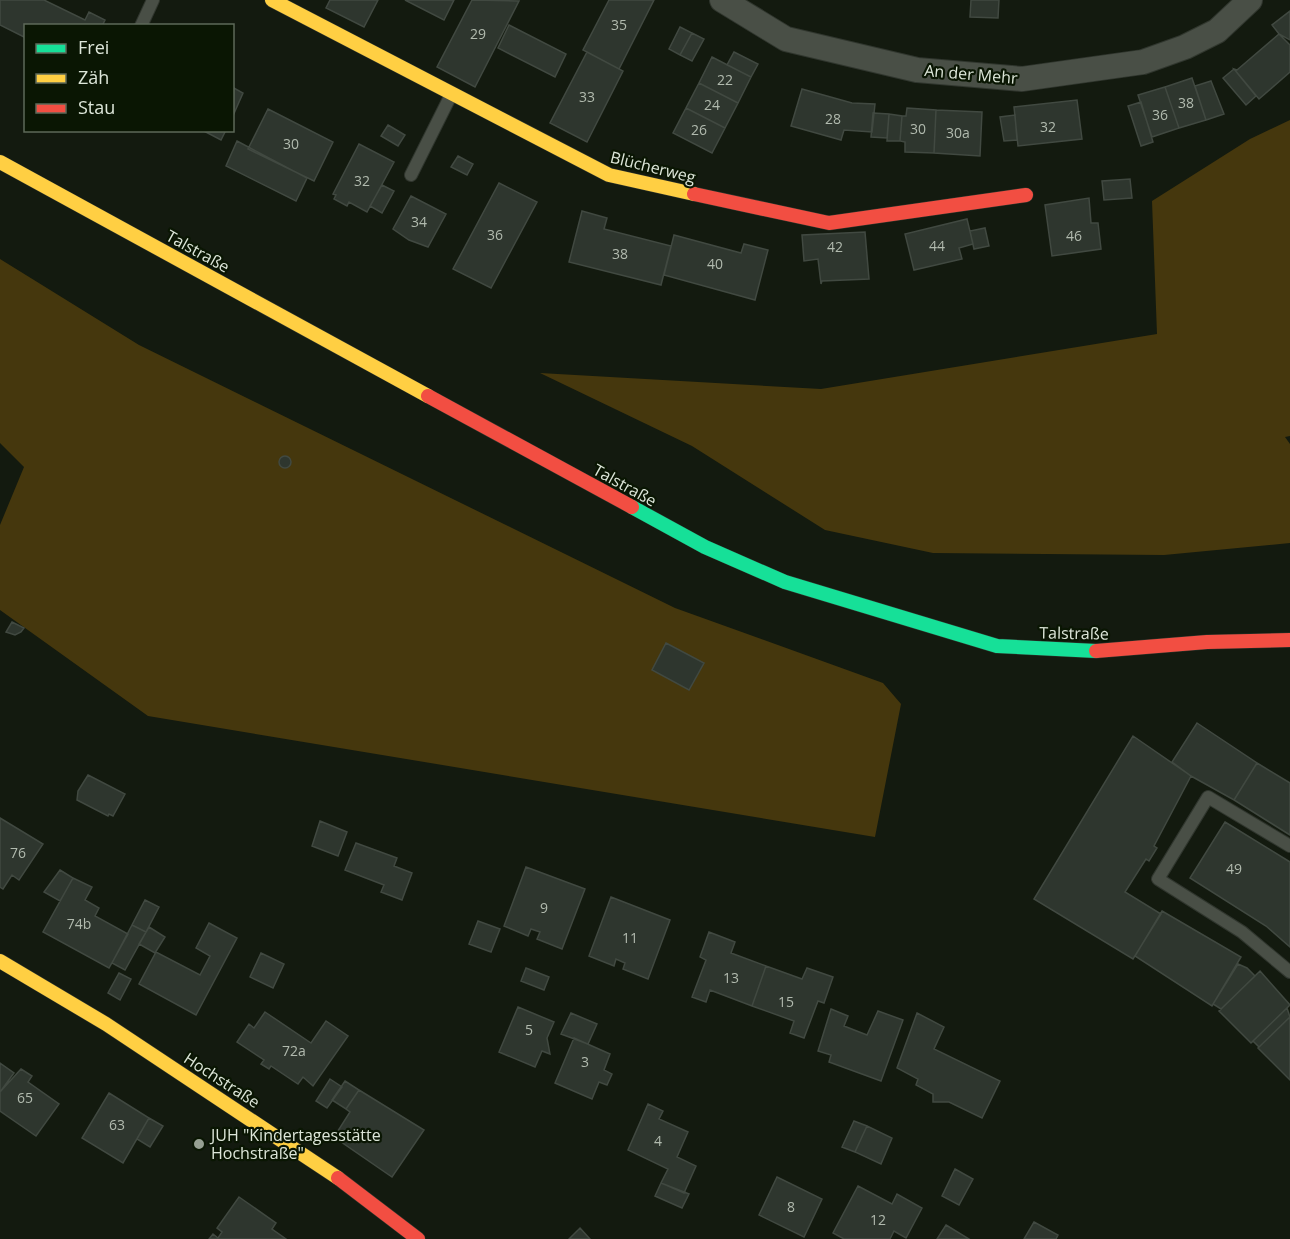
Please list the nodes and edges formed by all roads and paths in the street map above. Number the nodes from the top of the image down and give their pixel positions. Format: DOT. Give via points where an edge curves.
graph roads {
  1 [pos="153,0"];
  2 [pos="272,0"];
  3 [pos="722,0"];
  4 [pos="1250,0"];
  5 [pos="142,24"];
  6 [pos="452,94"];
  7 [pos="0,162"];
  8 [pos="411,175"];
  9 [pos="1026,195"];
  10 [pos="1290,640"];
  11 [pos="1290,846"];
  12 [pos="0,961"];
  13 [pos="1290,972"];
  14 [pos="418,1239"];
  1 -- 5 [label="lane"];
  2 -- 6 [label="main road, Blücherweg"];
  3 -- 4 [label="street, An der Mehr" via="786,39 917,70 1022,79 1143,62 1217,31"];
  6 -- 8 [label="lane"];
  6 -- 9 [label="main road, Blücherweg" via="609,176 828,224"];
  7 -- 10 [label="main road, Talstraße" via="705,547 785,582 997,646 1104,651"];
  11 -- 13 [label="lane" via="1208,797 1158,879 1242,932"];
  12 -- 14 [label="main road, Hochstraße" via="106,1024 320,1164"];
}
